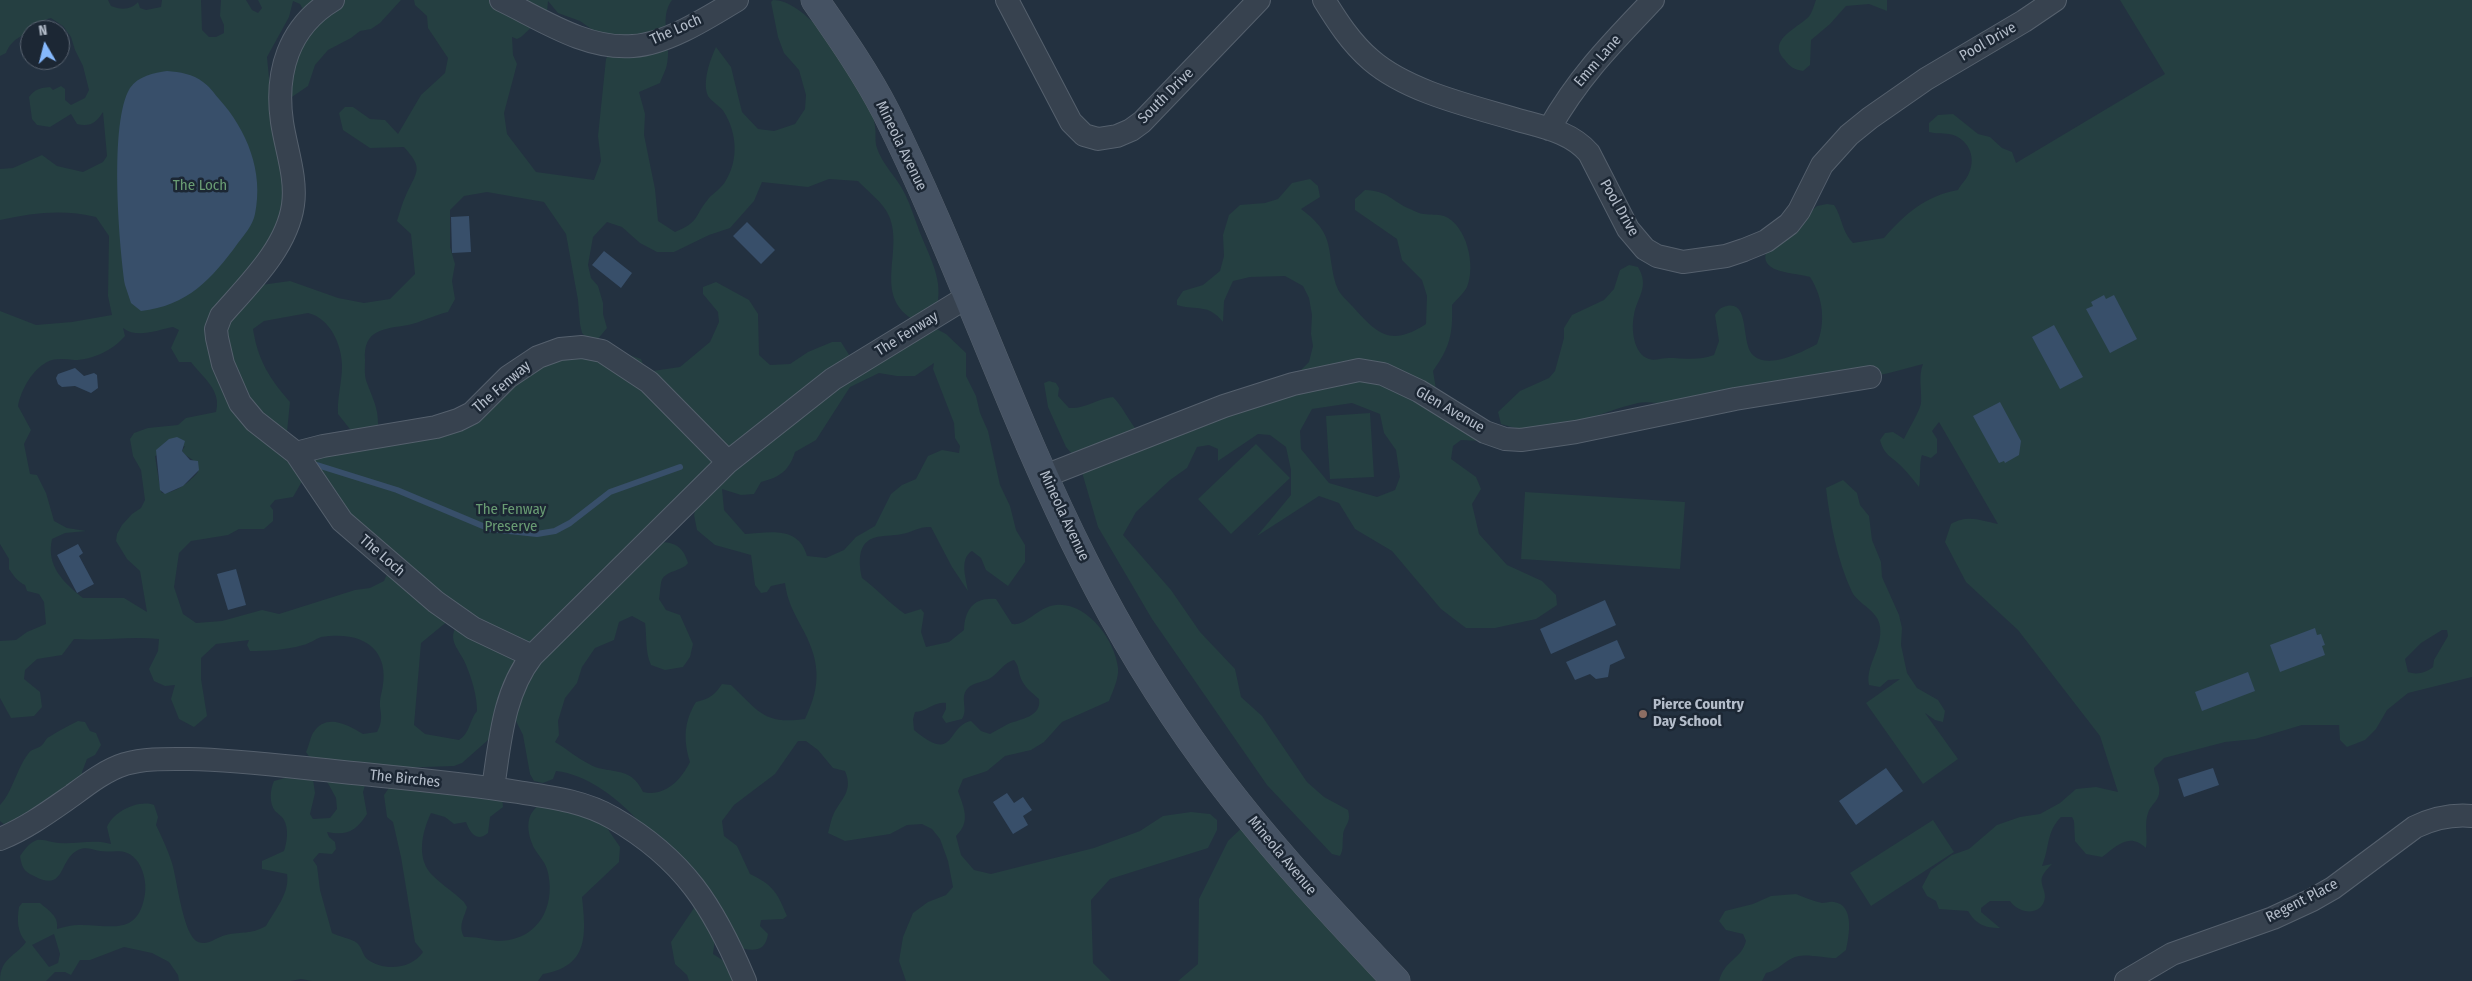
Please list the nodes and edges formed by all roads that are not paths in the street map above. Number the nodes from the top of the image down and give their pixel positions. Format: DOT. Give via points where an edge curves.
graph roads {
  1 [pos="333,0"];
  2 [pos="501,0"];
  3 [pos="737,0"];
  4 [pos="815,0"];
  5 [pos="1007,0"];
  6 [pos="1259,0"];
  7 [pos="1324,0"];
  8 [pos="1654,0"];
  9 [pos="2054,0"];
  10 [pos="1549,129"];
  11 [pos="967,297"];
  12 [pos="1870,377"];
  13 [pos="296,453"];
  14 [pos="728,462"];
  15 [pos="1045,476"];
  16 [pos="532,656"];
  17 [pos="493,788"];
  18 [pos="2472,816"];
  19 [pos="0,839"];
  20 [pos="745,981"];
  21 [pos="1396,981"];
  22 [pos="2126,981"];
  1 -- 13 [label="street, The Loch" via="308,20 282,66 280,104 293,187 290,216 274,252 221,316 216,329 223,364 240,403 255,421"];
  2 -- 3 [label="street, The Loch" via="580,37 632,46 659,40"];
  4 -- 11 [label="main road, Mineola Avenue" via="885,110"];
  5 -- 6 [label="street, South Drive" via="1071,122 1084,135 1098,139 1117,136 1142,122"];
  7 -- 10 [label="street, Pool Drive" via="1355,44 1385,71 1415,86"];
  8 -- 10 [label="street, Emm Lane" via="1590,66"];
  9 -- 10 [label="street, Pool Drive" via="1926,79 1870,118 1849,135 1822,165 1789,224 1766,241 1726,256 1684,262 1657,256 1645,249 1628,229 1589,153 1573,139"];
  11 -- 14 [label="street, The Fenway" via="833,379"];
  11 -- 15 [label="main road, Mineola Avenue"];
  12 -- 15 [label="street, Glen Avenue" via="1521,440 1485,432 1419,391 1383,374 1359,370 1293,384 1224,406"];
  13 -- 14 [label="street, The Fenway" via="458,420 472,413 508,377 538,357 560,349 582,347 602,352 649,382"];
  13 -- 16 [label="street, The Loch" via="342,521 436,602 473,628"];
  14 -- 16 [label="street, The Fenway"];
  15 -- 21 [label="main road, Mineola Avenue" via="1105,602 1206,762 1313,892"];
  16 -- 17 [label="street, The Fenway" via="512,692"];
  17 -- 19 [label="street, The Birches" via="220,760 138,761 109,770 37,820"];
  17 -- 20 [label="street, The Birches" via="588,806 618,821 659,849 697,888 727,938"];
  18 -- 22 [label="street, Regent Place" via="2458,815 2427,821 2312,900 2273,918 2172,954"];
}
